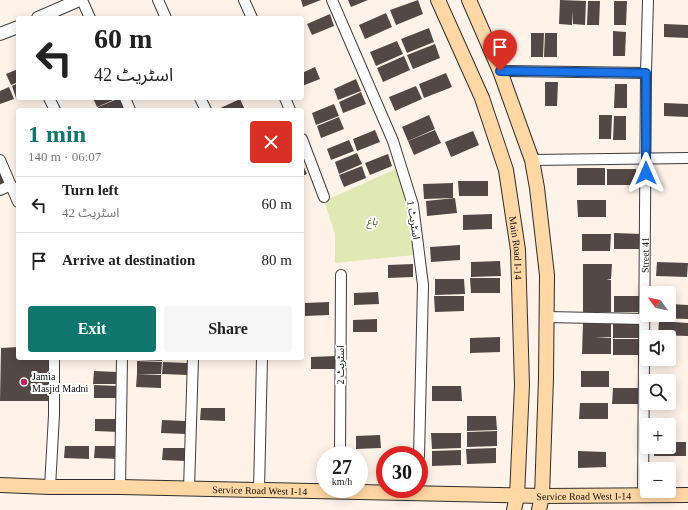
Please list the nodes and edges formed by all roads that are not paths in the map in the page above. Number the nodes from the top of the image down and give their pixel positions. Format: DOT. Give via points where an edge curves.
graph roads {
  1 [pos="80,0"];
  2 [pos="158,0"];
  3 [pos="244,0"];
  4 [pos="332,0"];
  5 [pos="438,0"];
  6 [pos="469,0"];
  7 [pos="648,0"];
  8 [pos="43,16"];
  9 [pos="89,16"];
  10 [pos="165,16"];
  11 [pos="251,16"];
  12 [pos="16,28"];
  13 [pos="0,34"];
  14 [pos="500,71"];
  15 [pos="646,73"];
  16 [pos="304,144"];
  17 [pos="646,158"];
  18 [pos="688,158"];
  19 [pos="0,160"];
  20 [pos="532,160"];
  21 [pos="11,185"];
  22 [pos="0,190"];
  23 [pos="16,197"];
  24 [pos="324,197"];
  25 [pos="341,275"];
  26 [pos="645,286"];
  27 [pos="547,317"];
  28 [pos="640,319"];
  29 [pos="645,322"];
  30 [pos="54,360"];
  31 [pos="122,360"];
  32 [pos="193,360"];
  33 [pos="262,360"];
  34 [pos="340,446"];
  35 [pos="419,446"];
  36 [pos="643,462"];
  37 [pos="0,485"];
  38 [pos="50,487"];
  39 [pos="120,487"];
  40 [pos="190,489"];
  41 [pos="259,490"];
  42 [pos="316,491"];
  43 [pos="428,492"];
  44 [pos="640,495"];
  45 [pos="676,495"];
  46 [pos="688,495"];
  47 [pos="516,496"];
  48 [pos="542,496"];
  49 [pos="514,510"];
  50 [pos="539,510"];
  1 -- 8 [label="street"];
  1 -- 9 [label="street"];
  2 -- 10 [label="street"];
  3 -- 11 [label="street"];
  4 -- 35 [label="street, اسٹریٹ 1" via="393,141 413,205 423,285"];
  5 -- 47 [label="main road, Main Road I-14" via="482,98 506,170 518,258 522,385"];
  6 -- 14 [label="main road"];
  7 -- 15 [label="street, Street 41"];
  12 -- 13 [label="street"];
  14 -- 15 [label="street"];
  14 -- 20 [label="main road"];
  15 -- 17 [label="street, Street 41"];
  16 -- 24 [label="street"];
  17 -- 18 [label="street"];
  17 -- 20 [label="street"];
  17 -- 26 [label="street, Street 41"];
  19 -- 21 [label="street"];
  20 -- 27 [label="main road" via="547,275"];
  21 -- 22 [label="street"];
  21 -- 23 [label="street"];
  25 -- 34 [label="street, اسٹریٹ 2"];
  27 -- 28 [label="street"];
  27 -- 48 [label="main road"];
  29 -- 36 [label="street, Street 41"];
  30 -- 38 [label="street"];
  31 -- 39 [label="street"];
  32 -- 40 [label="street"];
  33 -- 41 [label="street"];
  37 -- 38 [label="main road, Service Road West I-14"];
  38 -- 39 [label="main road, Service Road West I-14"];
  39 -- 40 [label="main road, Service Road West I-14"];
  40 -- 41 [label="main road, Service Road West I-14"];
  41 -- 42 [label="main road, Service Road West I-14"];
  43 -- 47 [label="main road, Service Road West I-14"];
  44 -- 48 [label="main road, Service Road West I-14"];
  45 -- 46 [label="main road, Service Road West I-14"];
  47 -- 48 [label="main road, Service Road West I-14"];
  47 -- 49 [label="main road, Main Road I-14"];
  48 -- 50 [label="main road"];
}
